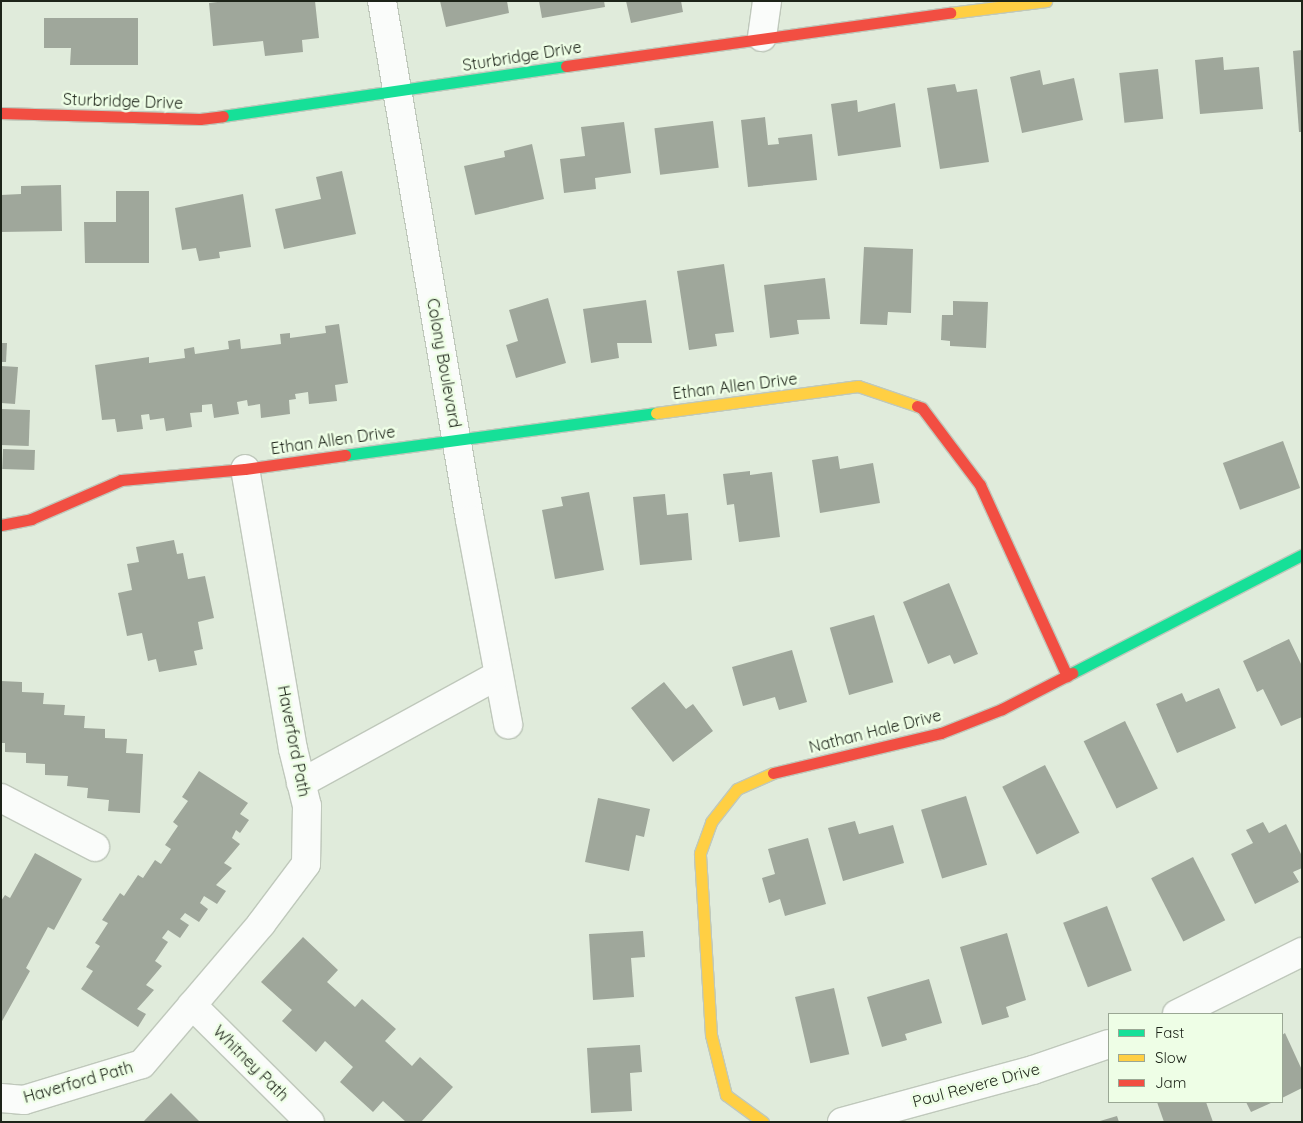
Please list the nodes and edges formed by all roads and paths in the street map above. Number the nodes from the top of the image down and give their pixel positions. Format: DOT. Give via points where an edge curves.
graph roads {
  1 [pos="382,1"];
  2 [pos="766,1"];
  3 [pos="1046,1"];
  4 [pos="762,36"];
  5 [pos="398,91"];
  6 [pos="1,113"];
  7 [pos="457,439"];
  8 [pos="245,470"];
  9 [pos="1,524"];
  10 [pos="1302,555"];
  11 [pos="498,675"];
  12 [pos="1067,676"];
  13 [pos="508,724"];
  14 [pos="301,783"];
  15 [pos="1,798"];
  16 [pos="95,846"];
  17 [pos="1302,952"];
  18 [pos="192,1005"];
  19 [pos="1179,1013"];
  20 [pos="1108,1044"];
  21 [pos="1,1098"];
  22 [pos="310,1122"];
  23 [pos="763,1122"];
  24 [pos="842,1122"];
  1 -- 5 [label="street, Colony Boulevard"];
  2 -- 4 [label="street"];
  3 -- 4 [label="street, Sturbridge Drive"];
  4 -- 5 [label="street, Sturbridge Drive"];
  5 -- 6 [label="street, Sturbridge Drive" via="200,119"];
  5 -- 7 [label="street, Colony Boulevard"];
  7 -- 8 [label="street, Ethan Allen Drive"];
  7 -- 11 [label="street, Colony Boulevard"];
  7 -- 12 [label="street, Ethan Allen Drive" via="858,386 922,408 980,485"];
  8 -- 9 [label="street" via="121,480 31,519"];
  8 -- 14 [label="street, Haverford Path"];
  10 -- 12 [label="street, Nathan Hale Drive"];
  11 -- 13 [label="street, Colony Boulevard"];
  11 -- 14 [label="street"];
  12 -- 23 [label="street, Nathan Hale Drive" via="1002,709 941,733 775,772 737,789 711,822 700,853 711,1036 726,1094"];
  14 -- 18 [label="street, Haverford Path" via="307,806 306,864 261,924"];
  15 -- 16 [label="street"];
  17 -- 19 [label="street"];
  18 -- 21 [label="street, Haverford Path" via="142,1064 24,1100"];
  18 -- 22 [label="street, Whitney Path"];
  20 -- 24 [label="street, Paul Revere Drive" via="1033,1070"];
}
